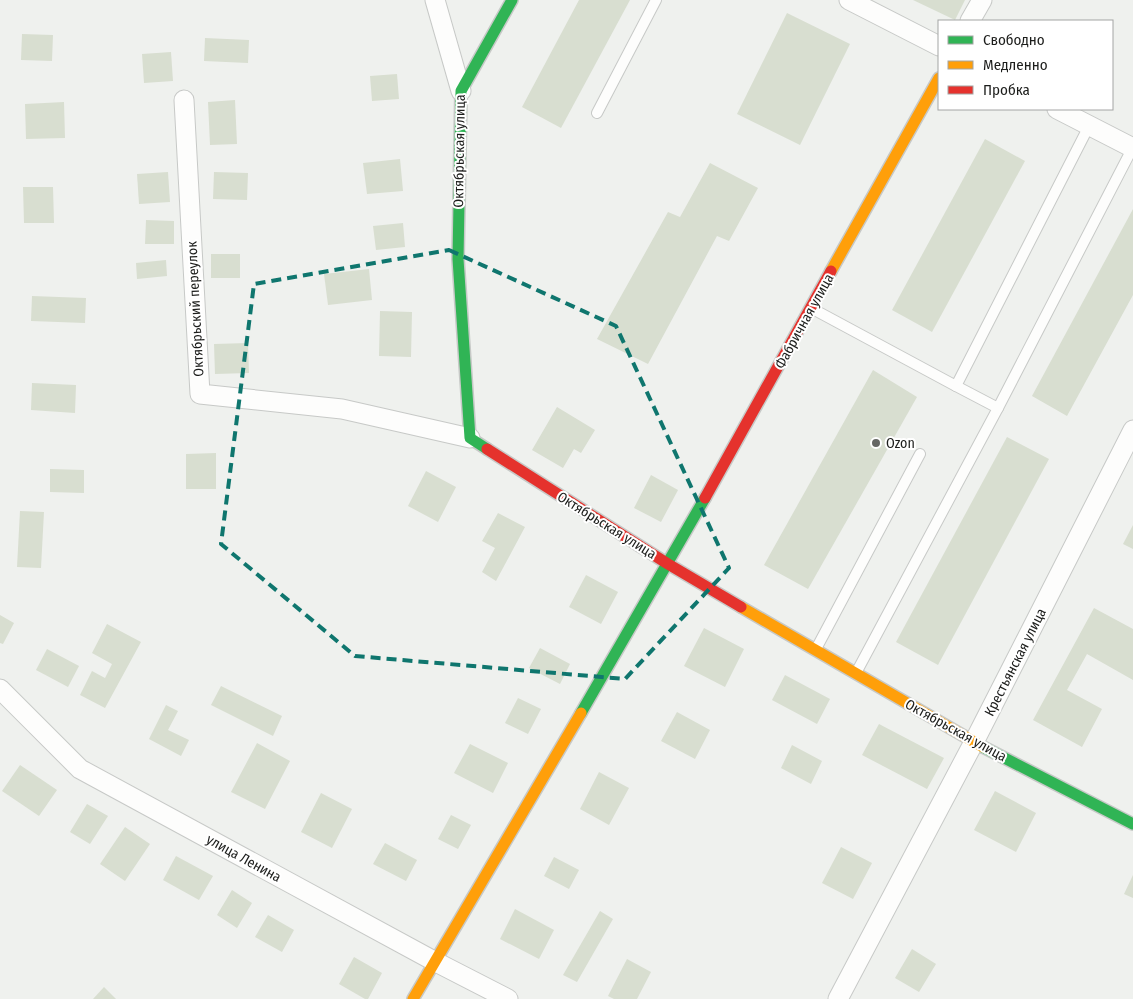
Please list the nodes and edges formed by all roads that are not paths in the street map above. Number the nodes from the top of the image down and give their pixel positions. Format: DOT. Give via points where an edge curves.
graph roads {
  1 [pos="435,0"];
  2 [pos="512,0"];
  3 [pos="656,0"];
  4 [pos="849,0"];
  5 [pos="982,0"];
  6 [pos="971,20"];
  7 [pos="938,45"];
  8 [pos="938,80"];
  9 [pos="461,91"];
  10 [pos="184,100"];
  11 [pos="1059,110"];
  12 [pos="597,113"];
  13 [pos="1089,126"];
  14 [pos="1133,148"];
  15 [pos="811,308"];
  16 [pos="956,386"];
  17 [pos="998,408"];
  18 [pos="1133,430"];
  19 [pos="470,438"];
  20 [pos="920,454"];
  21 [pos="668,564"];
  22 [pos="816,650"];
  23 [pos="856,673"];
  24 [pos="0,689"];
  25 [pos="974,742"];
  26 [pos="1133,824"];
  27 [pos="434,961"];
  28 [pos="413,999"];
  29 [pos="508,999"];
  30 [pos="838,999"];
  1 -- 9 [label="street, Октябрьская улица"];
  2 -- 9 [label="street"];
  3 -- 12 [label="lane"];
  4 -- 7 [label="street"];
  5 -- 6 [label="street"];
  8 -- 15 [label="street, Фабричная улица"];
  9 -- 19 [label="street, Октябрьская улица" via="458,259"];
  10 -- 19 [label="street, Октябрьский переулок" via="200,394 342,409"];
  11 -- 13 [label="street"];
  13 -- 14 [label="street"];
  13 -- 16 [label="lane"];
  14 -- 17 [label="lane"];
  15 -- 16 [label="lane"];
  15 -- 21 [label="street, Фабричная улица"];
  16 -- 17 [label="lane"];
  17 -- 23 [label="lane"];
  18 -- 25 [label="street, Крестьянская улица"];
  19 -- 21 [label="street, Октябрьская улица"];
  20 -- 22 [label="lane"];
  21 -- 22 [label="street, Октябрьская улица"];
  21 -- 27 [label="street, Фабричная улица"];
  22 -- 23 [label="street, Октябрьская улица"];
  23 -- 25 [label="street, Октябрьская улица"];
  24 -- 27 [label="street, улица Ленина" via="80,769"];
  25 -- 26 [label="street, Октябрьская улица"];
  25 -- 30 [label="street, Крестьянская улица"];
  27 -- 28 [label="street, Фабричная улица"];
  27 -- 29 [label="street, улица Ленина"];
}
